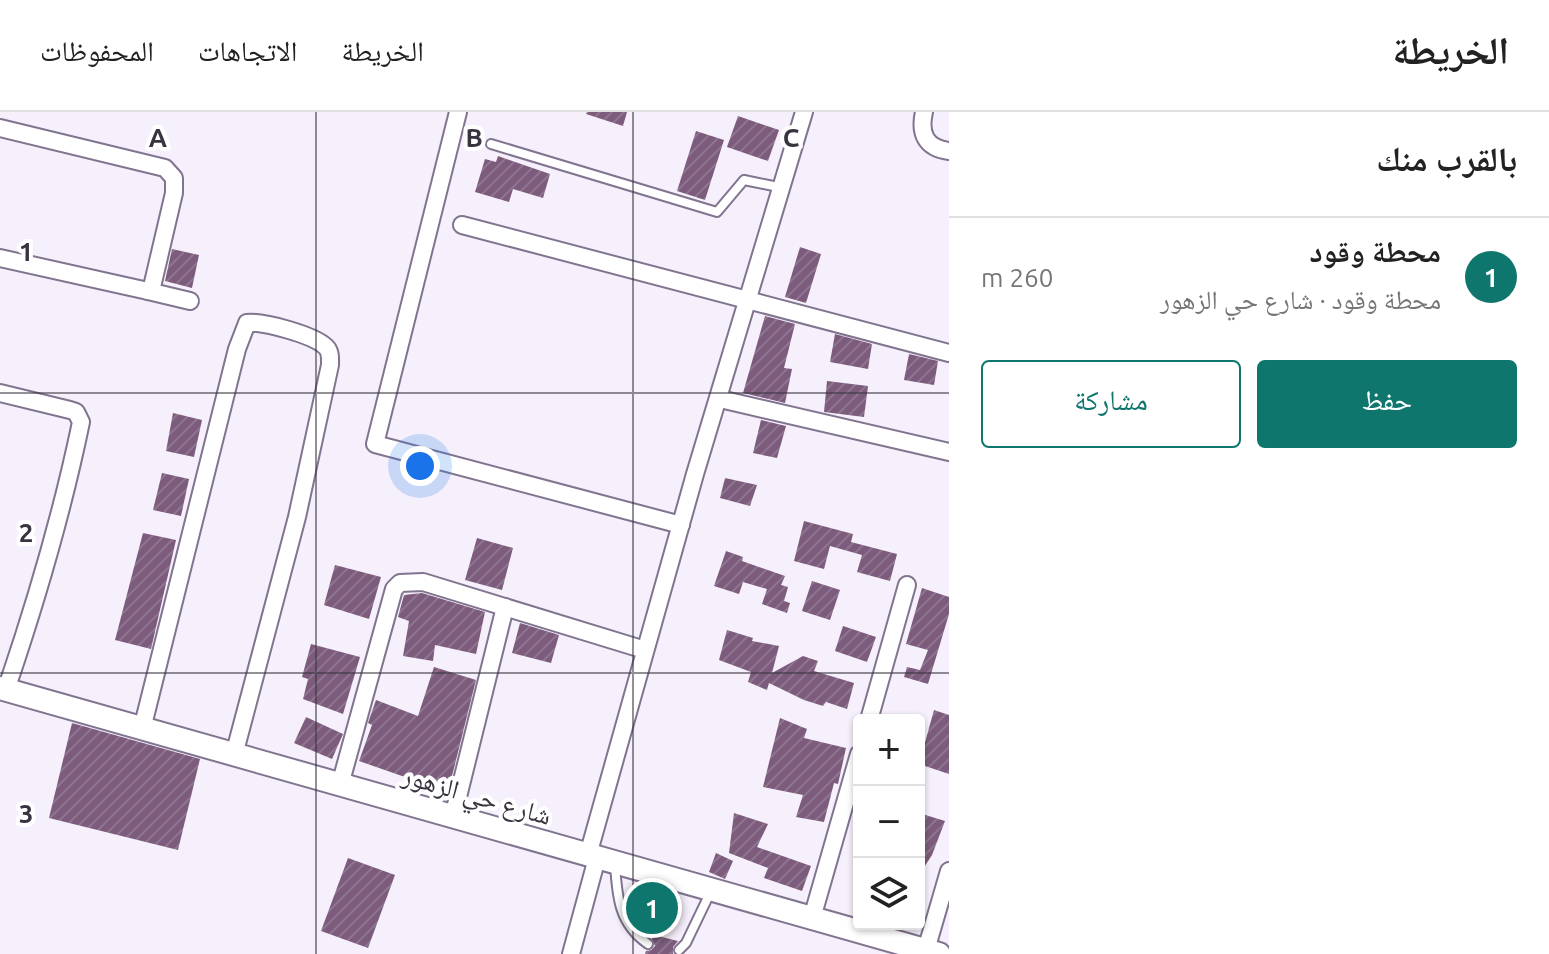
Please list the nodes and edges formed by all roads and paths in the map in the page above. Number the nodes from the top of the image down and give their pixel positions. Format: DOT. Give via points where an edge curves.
graph roads {
  1 [pos="458,112"];
  2 [pos="804,112"];
  3 [pos="924,112"];
  4 [pos="0,128"];
  5 [pos="491,144"];
  6 [pos="949,151"];
  7 [pos="784,188"];
  8 [pos="462,225"];
  9 [pos="0,258"];
  10 [pos="148,291"];
  11 [pos="750,299"];
  12 [pos="190,301"];
  13 [pos="949,353"];
  14 [pos="0,393"];
  15 [pos="720,399"];
  16 [pos="949,452"];
  17 [pos="681,525"];
  18 [pos="907,585"];
  19 [pos="505,607"];
  20 [pos="645,650"];
  21 [pos="3,689"];
  22 [pos="871,714"];
  23 [pos="142,729"];
  24 [pos="234,755"];
  25 [pos="853,775"];
  26 [pos="340,785"];
  27 [pos="453,817"];
  28 [pos="600,859"];
  29 [pos="949,871"];
  30 [pos="712,890"];
  31 [pos="812,918"];
  32 [pos="648,944"];
  33 [pos="679,950"];
  34 [pos="933,952"];
  35 [pos="571,954"];
  1 -- 17 [label="street" via="375,444"];
  2 -- 7 [label="street"];
  3 -- 6 [label="street" via="924,137"];
  4 -- 10 [label="street" via="165,168 174,178 174,193"];
  5 -- 7 [label="lane" via="717,212 744,180"];
  7 -- 11 [label="street"];
  8 -- 11 [label="street"];
  9 -- 10 [label="street"];
  10 -- 12 [label="street"];
  11 -- 13 [label="street"];
  11 -- 15 [label="street"];
  14 -- 21 [label="street" via="76,412 81,422 62,511"];
  15 -- 16 [label="street"];
  15 -- 17 [label="street"];
  17 -- 20 [label="street"];
  18 -- 22 [label="street"];
  19 -- 20 [label="street"];
  19 -- 26 [label="street" via="423,582 408,580 394,589"];
  19 -- 27 [label="street"];
  20 -- 28 [label="street"];
  21 -- 23 [label="street, شارع حي الزهور"];
  23 -- 24 [label="street, شارع حي الزهور"];
  23 -- 24 [label="street" via="237,349 247,323 272,326 326,347 330,365 297,517"];
  24 -- 26 [label="street, شارع حي الزهور"];
  25 -- 31 [label="street"];
  26 -- 27 [label="street, شارع حي الزهور"];
  27 -- 28 [label="street, شارع حي الزهور"];
  28 -- 30 [label="street, شارع حي الزهور"];
  28 -- 32 [label="lane" via="625,923"];
  28 -- 35 [label="street"];
  29 -- 34 [label="street"];
  30 -- 31 [label="street, شارع حي الزهور"];
  30 -- 33 [label="lane"];
  31 -- 34 [label="street, شارع حي الزهور"];
}
